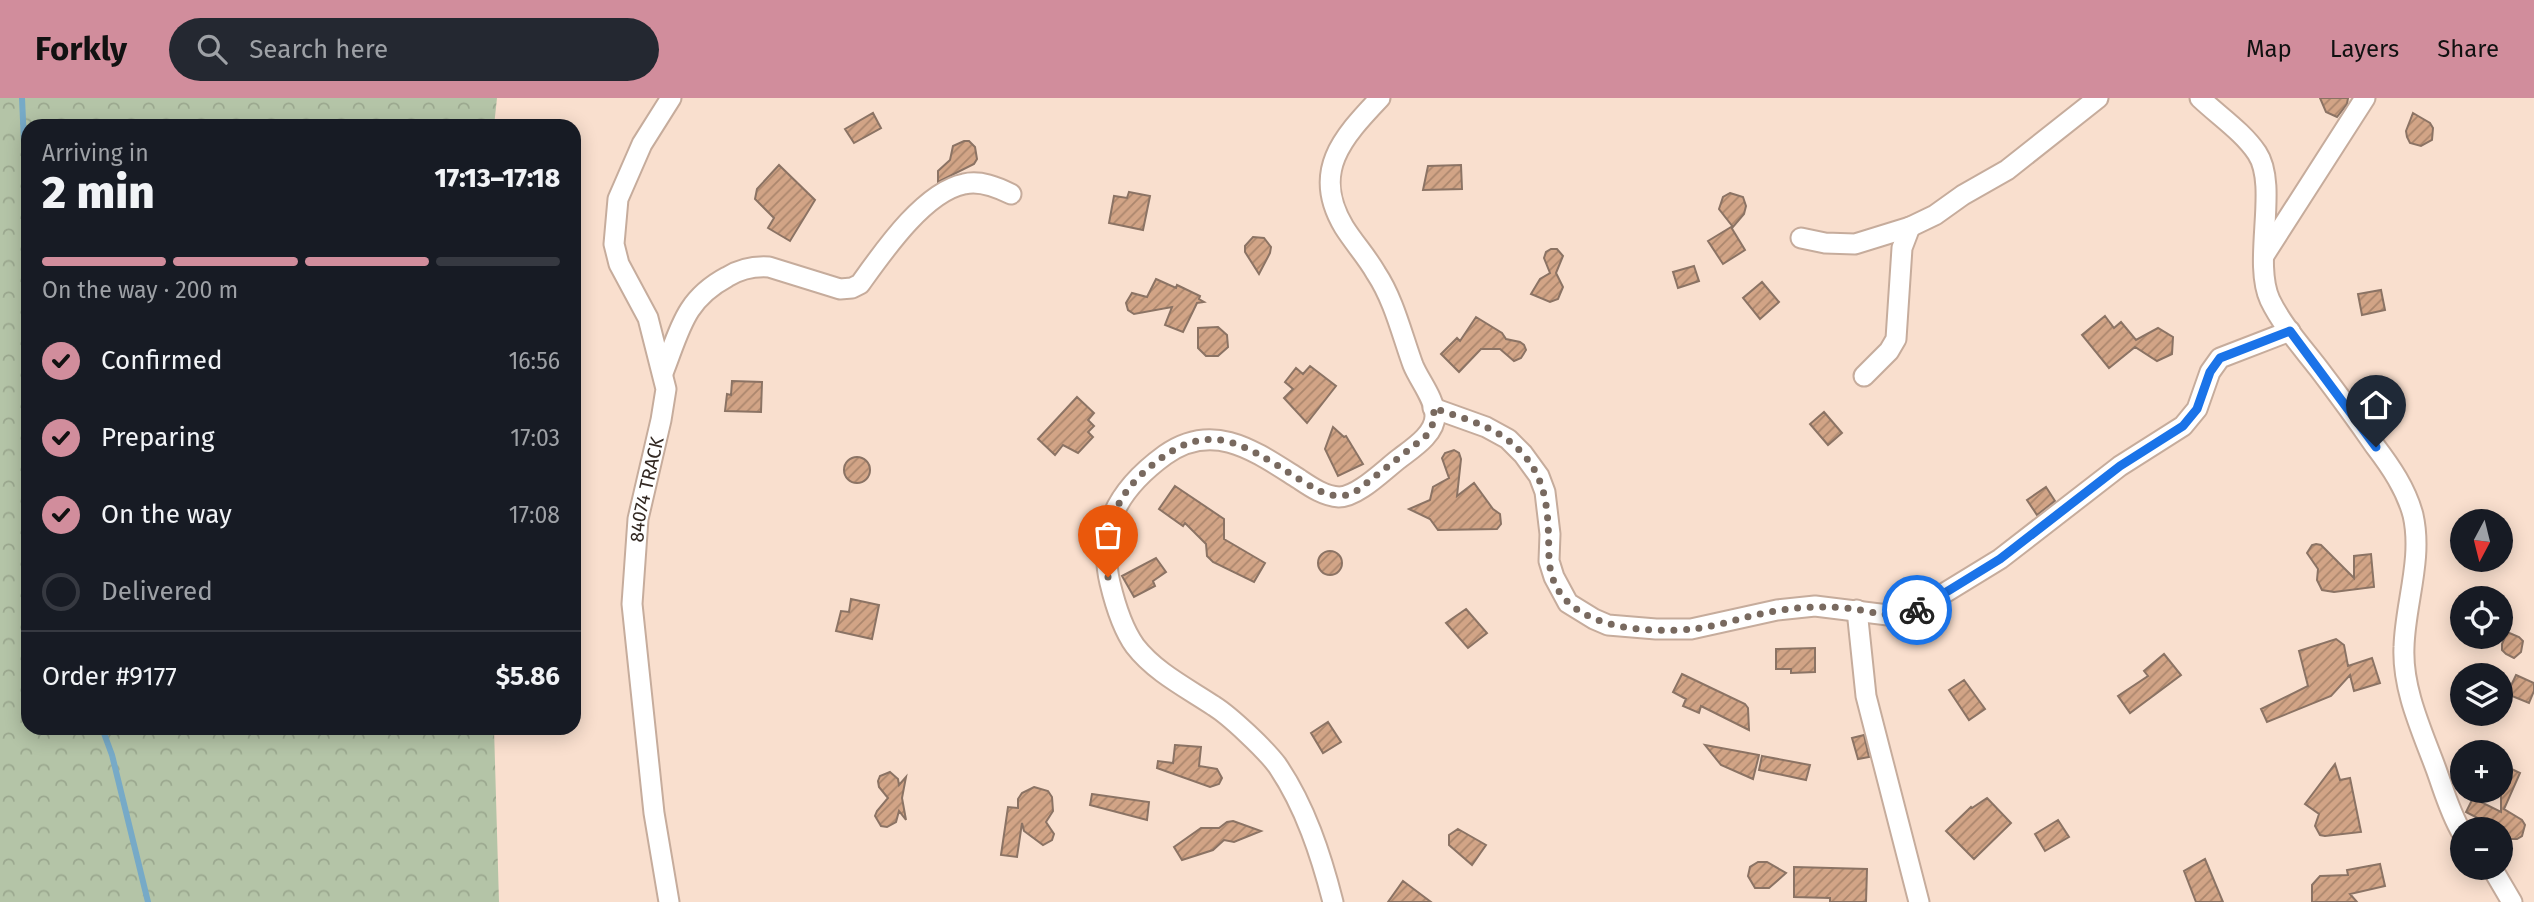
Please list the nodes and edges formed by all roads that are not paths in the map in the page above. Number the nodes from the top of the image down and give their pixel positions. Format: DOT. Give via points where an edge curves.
graph roads {
  1 [pos="671,98"];
  2 [pos="1380,98"];
  3 [pos="2098,98"];
  4 [pos="2200,98"];
  5 [pos="2365,98"];
  6 [pos="1011,194"];
  7 [pos="1910,227"];
  8 [pos="1801,238"];
  9 [pos="2265,254"];
  10 [pos="2290,331"];
  11 [pos="663,373"];
  12 [pos="1864,376"];
  13 [pos="1433,408"];
  14 [pos="1857,610"];
  15 [pos="2454,817"];
  16 [pos="2499,880"];
  17 [pos="669,902"];
  18 [pos="1333,902"];
  19 [pos="1919,902"];
  20 [pos="2512,902"];
  1 -- 11 [label="street, 84074 TRACK" via="642,144 618,199 614,244 648,318"];
  2 -- 13 [label="street" via="1337,150 1331,195 1345,228 1378,274"];
  3 -- 7 [label="street" via="2007,170"];
  4 -- 9 [label="street" via="2259,155 2266,183"];
  5 -- 9 [label="street"];
  6 -- 11 [label="street" via="967,183 946,191 909,219 860,284 852,288 840,289 769,267 734,273 694,301"];
  7 -- 8 [label="street" via="1855,244"];
  7 -- 12 [label="street" via="1903,241 1896,340"];
  9 -- 10 [label="street" via="2268,297"];
  10 -- 14 [label="street" via="2220,358 2191,419 2120,466 2000,559 1909,613 1889,616"];
  10 -- 15 [label="street" via="2405,492 2415,542 2404,647 2406,680"];
  11 -- 17 [label="street, 84074 TRACK" via="662,420 638,519 632,604 654,813"];
  13 -- 14 [label="street" via="1486,427 1523,454 1545,492 1554,577 1568,603 1608,625 1691,629 1802,607"];
  13 -- 18 [label="street" via="1433,424 1425,437 1347,496 1316,490 1250,448 1197,439 1156,461 1133,483 1111,518 1108,577 1115,606 1135,645 1178,683 1218,708 1276,764 1303,812"];
  14 -- 19 [label="street" via="1866,696"];
  16 -- 20 [label="street"];
}
